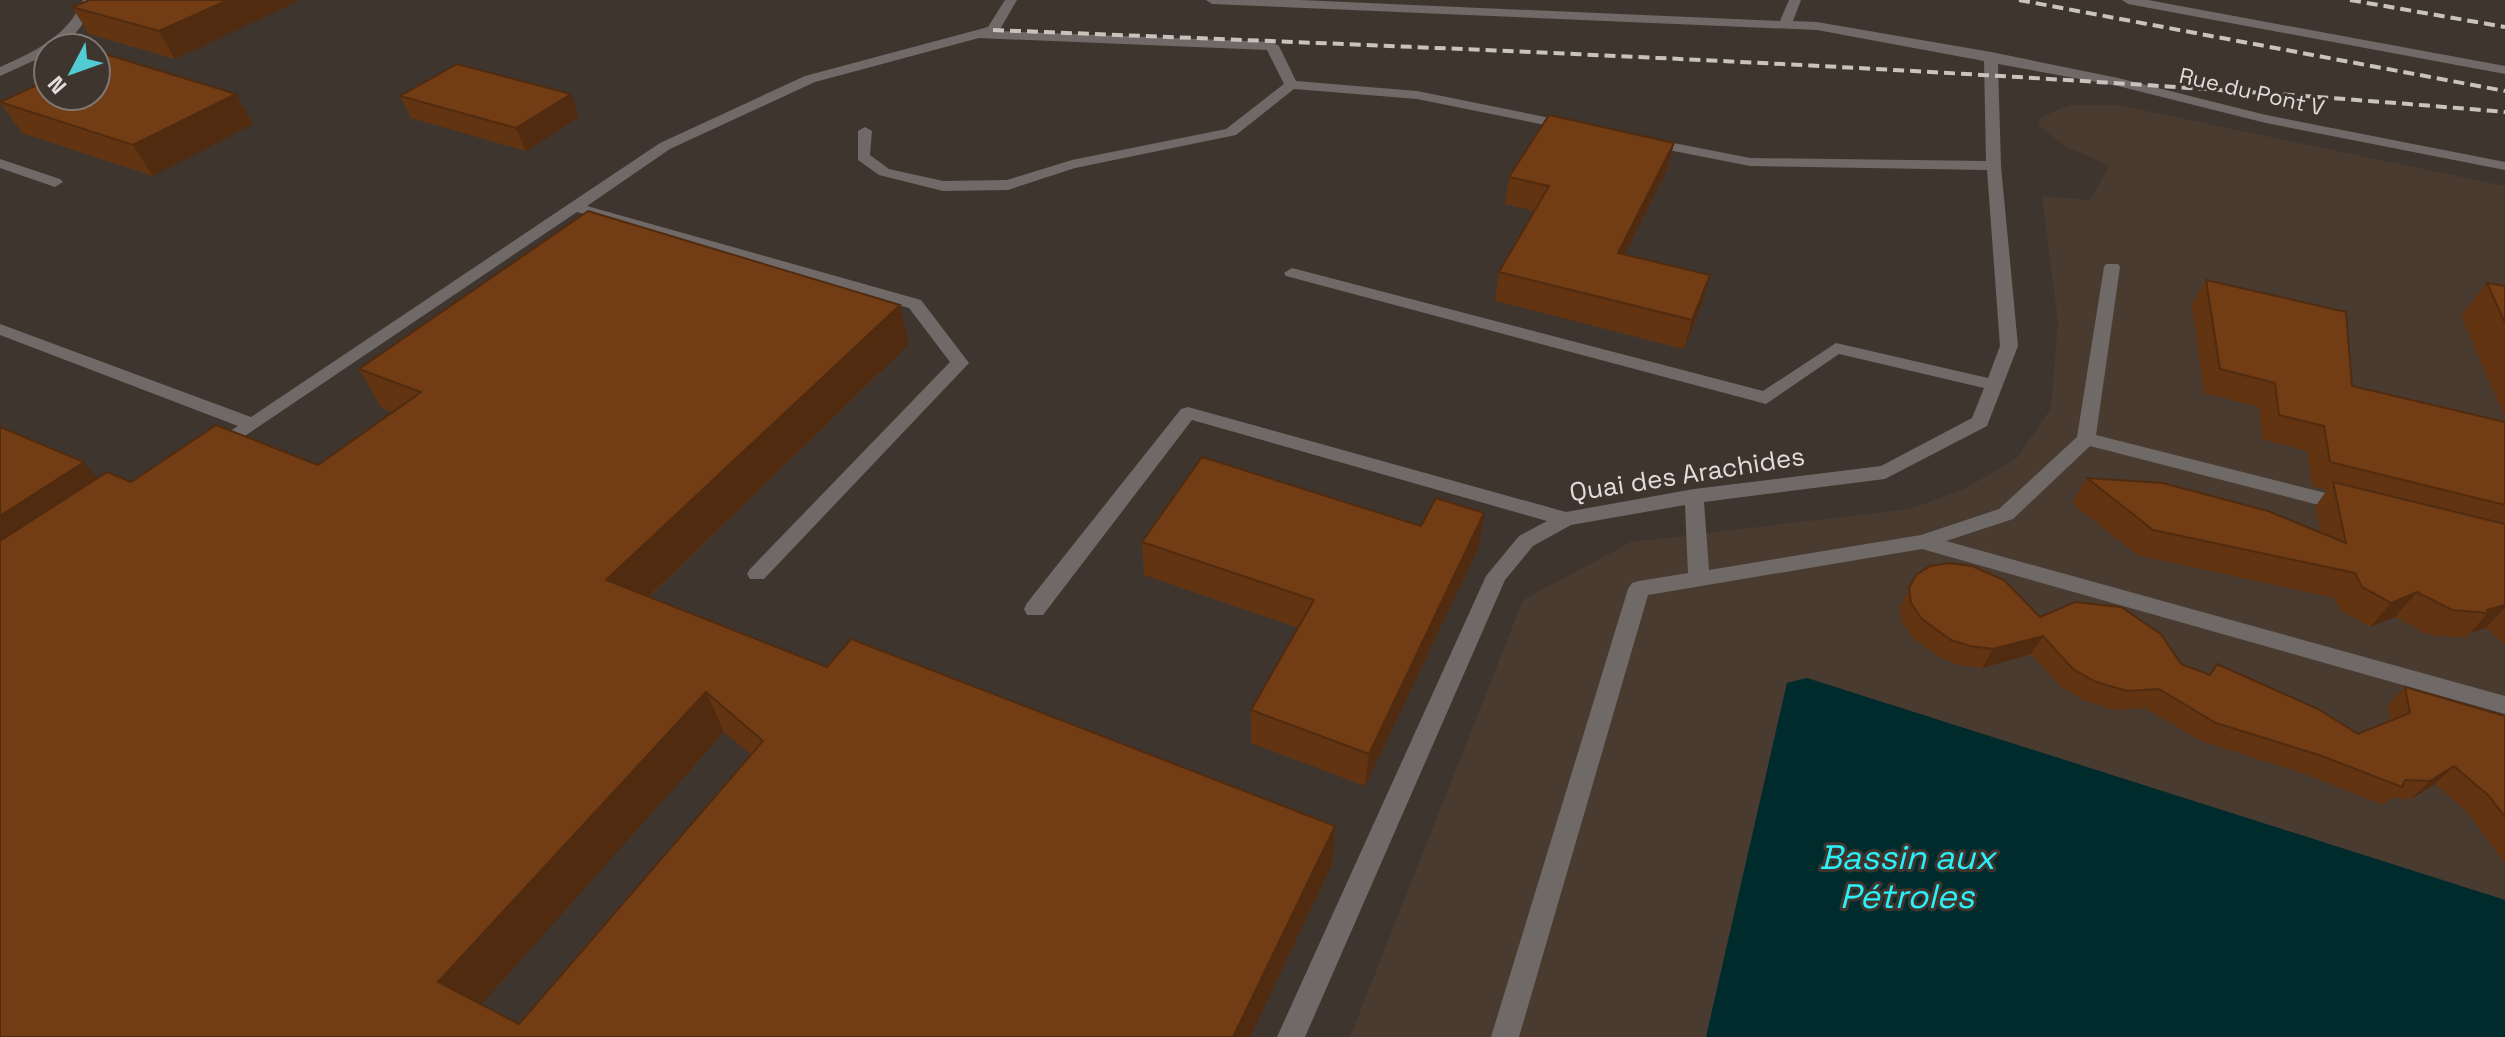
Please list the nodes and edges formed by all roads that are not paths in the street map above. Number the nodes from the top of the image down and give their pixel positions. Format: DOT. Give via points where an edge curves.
graph roads {
  1 [pos="89,0"];
  2 [pos="1011,0"];
  3 [pos="1212,0"];
  4 [pos="1795,0"];
  5 [pos="2128,0"];
  6 [pos="1785,24"];
  7 [pos="978,34"];
  8 [pos="1991,56"];
  9 [pos="2505,70"];
  10 [pos="0,72"];
  11 [pos="1291,85"];
  12 [pos="1584,129"];
  13 [pos="865,131"];
  14 [pos="1629,138"];
  15 [pos="0,163"];
  16 [pos="1994,166"];
  17 [pos="2505,166"];
  18 [pos="55,182"];
  19 [pos="575,207"];
  20 [pos="2112,267"];
  21 [pos="1292,273"];
  22 [pos="0,329"];
  23 [pos="1994,385"];
  24 [pos="252,424"];
  25 [pos="2086,439"];
  26 [pos="201,459"];
  27 [pos="1694,496"];
  28 [pos="2370,511"];
  29 [pos="1566,519"];
  30 [pos="1922,542"];
  31 [pos="757,574"];
  32 [pos="1699,579"];
  33 [pos="1035,609"];
  34 [pos="2505,705"];
  35 [pos="1291,1037"];
  36 [pos="1505,1037"];
  1 -- 10 [label="street" via="86,14 37,57"];
  2 -- 7 [label="street" via="993,30"];
  3 -- 6 [label="street, Rue du Pont V"];
  4 -- 6 [label="street"];
  5 -- 9 [label="street"];
  6 -- 8 [label="street, Rue du Pont V"];
  7 -- 11 [label="street" via="1272,46"];
  7 -- 19 [label="street" via="810,79 665,146"];
  8 -- 16 [label="street, Quai des Arachides"];
  8 -- 17 [label="street, Rue du Pont V" via="2266,119"];
  11 -- 12 [label="street" via="1417,95"];
  11 -- 13 [label="street" via="1231,132 1072,164 1008,185 943,186 884,172 863,157"];
  14 -- 16 [label="street" via="1750,162"];
  15 -- 18 [label="street"];
  16 -- 23 [label="street, Quai des Arachides" via="2009,346"];
  19 -- 24 [label="street"];
  19 -- 31 [label="street" via="915,304 960,363"];
  20 -- 25 [label="street"];
  21 -- 23 [label="street" via="1766,398 1836,348"];
  22 -- 24 [label="street"];
  23 -- 27 [label="street, Quai des Arachides" via="1980,422 1885,472"];
  24 -- 26 [label="street"];
  25 -- 28 [label="street"];
  25 -- 30 [label="street" via="2006,514"];
  27 -- 29 [label="street, Quai des Arachides"];
  27 -- 32 [label="street"];
  29 -- 33 [label="street" via="1188,413"];
  29 -- 35 [label="street, Quai des Arachides" via="1526,541 1496,576"];
  30 -- 32 [label="street"];
  30 -- 34 [label="street"];
  32 -- 36 [label="street" via="1639,589"];
}
